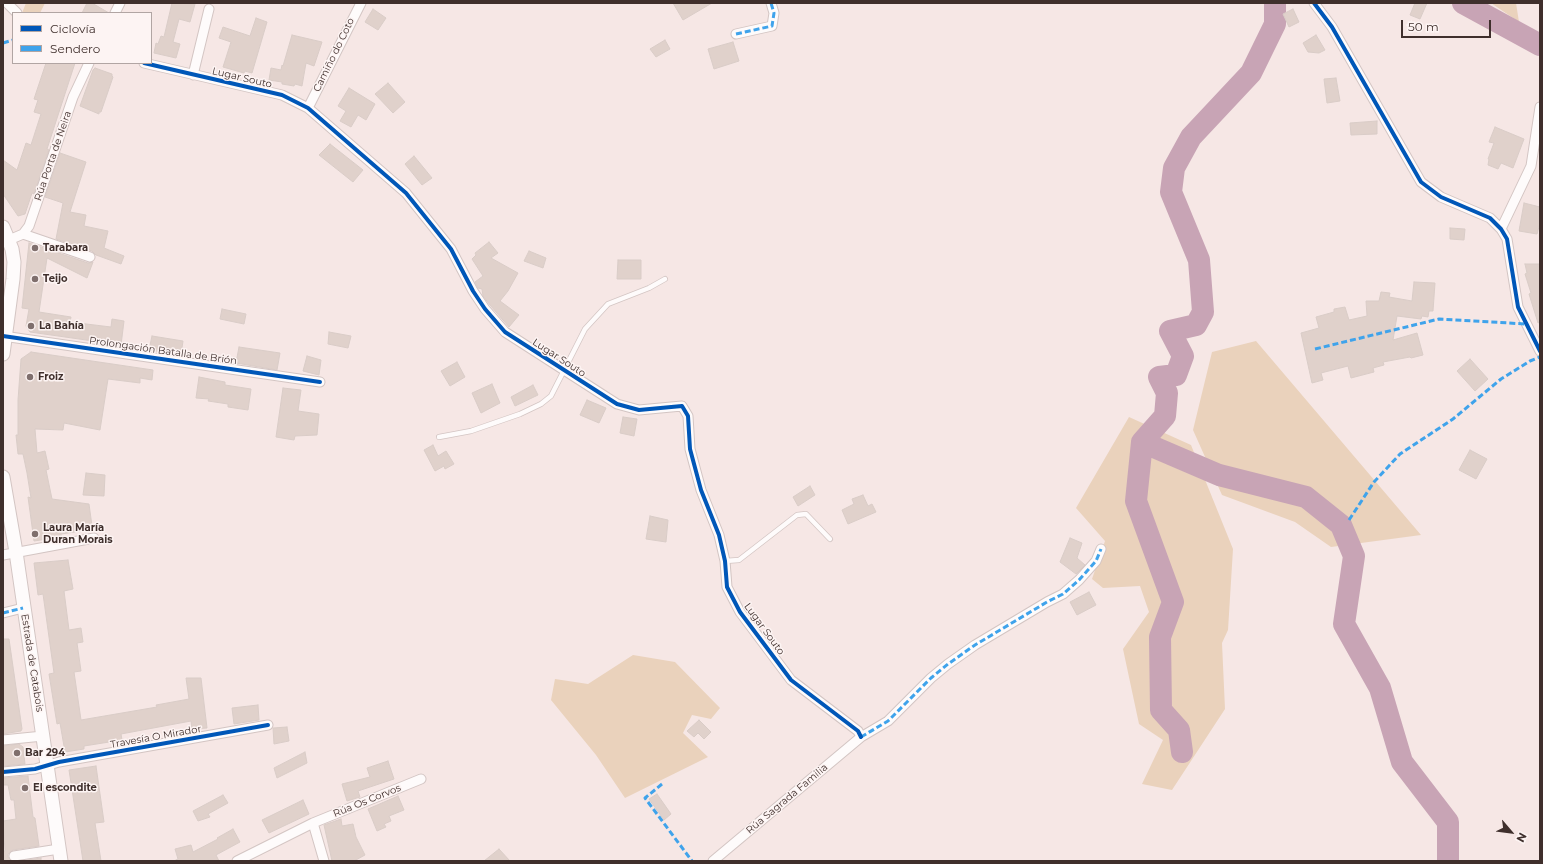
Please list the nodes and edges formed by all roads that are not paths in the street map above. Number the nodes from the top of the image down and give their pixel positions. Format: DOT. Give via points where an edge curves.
graph roads {
  1 [pos="7,3"];
  2 [pos="120,3"];
  3 [pos="361,3"];
  4 [pos="771,3"];
  5 [pos="1314,3"];
  6 [pos="209,9"];
  7 [pos="16,12"];
  8 [pos="116,12"];
  9 [pos="736,34"];
  10 [pos="89,64"];
  11 [pos="148,64"];
  12 [pos="193,75"];
  13 [pos="1540,107"];
  14 [pos="308,108"];
  15 [pos="3,227"];
  16 [pos="1501,229"];
  17 [pos="23,234"];
  18 [pos="9,240"];
  19 [pos="90,257"];
  20 [pos="665,279"];
  21 [pos="4,336"];
  22 [pos="1540,351"];
  23 [pos="3,354"];
  24 [pos="564,371"];
  25 [pos="320,382"];
  26 [pos="439,437"];
  27 [pos="3,477"];
  28 [pos="94,538"];
  29 [pos="830,538"];
  30 [pos="1101,549"];
  31 [pos="9,554"];
  32 [pos="724,561"];
  33 [pos="23,608"];
  34 [pos="3,613"];
  35 [pos="268,725"];
  36 [pos="43,736"];
  37 [pos="861,737"];
  38 [pos="3,740"];
  39 [pos="47,765"];
  40 [pos="3,772"];
  41 [pos="420,779"];
  42 [pos="312,823"];
  43 [pos="60,855"];
  44 [pos="14,856"];
  45 [pos="237,861"];
  46 [pos="324,861"];
  47 [pos="713,861"];
  1 -- 7 [label="street"];
  2 -- 8 [label="street"];
  3 -- 14 [label="street, Camiño do Coto"];
  4 -- 9 [label="street" via="774,13 772,26"];
  5 -- 16 [label="street" via="1332,27 1421,182 1440,197 1490,218"];
  6 -- 12 [label="street"];
  10 -- 17 [label="street, Rúa Porta de Neira" via="73,97 29,226"];
  11 -- 12 [label="street, Lugar Souto"];
  12 -- 14 [label="street, Lugar Souto" via="282,95"];
  13 -- 16 [label="street" via="1531,166"];
  14 -- 24 [label="street, Lugar Souto" via="406,193 451,249 473,291 505,332"];
  15 -- 18 [label="main road"];
  16 -- 22 [label="street" via="1507,239 1518,307"];
  17 -- 18 [label="street"];
  17 -- 19 [label="street"];
  18 -- 21 [label="main road" via="14,262"];
  20 -- 24 [label="lane" via="608,304 585,329"];
  21 -- 23 [label="main road"];
  21 -- 25 [label="street, Prolongación Batalla de Brión"];
  24 -- 26 [label="lane" via="551,396 541,404 471,431"];
  24 -- 32 [label="street, Lugar Souto" via="617,404 639,410 682,406 688,416 690,449 719,535"];
  27 -- 31 [label="main road, Estrada de Catabois"];
  28 -- 31 [label="street"];
  29 -- 32 [label="lane" via="806,514 797,515 739,560"];
  30 -- 37 [label="street, Rúa Sagrada Familia" via="1096,561 1063,594 993,634 948,664 888,721"];
  31 -- 33 [label="main road, Estrada de Catabois"];
  32 -- 37 [label="street, Lugar Souto" via="727,587 740,612 792,680 858,731"];
  33 -- 34 [label="street"];
  33 -- 36 [label="main road, Estrada de Catabois"];
  35 -- 39 [label="street, Travesía O Mirador"];
  36 -- 38 [label="street"];
  36 -- 39 [label="main road, Estrada de Catabois"];
  37 -- 47 [label="street, Rúa Sagrada Familia"];
  39 -- 40 [label="street, Travesía O Mirador" via="35,769"];
  39 -- 43 [label="main road, Estrada de Catabois"];
  41 -- 42 [label="street, Rúa Os Corvos"];
  42 -- 45 [label="street, Rúa Os Corvos"];
  42 -- 46 [label="street"];
  43 -- 44 [label="street, Estrada de Catabois"];
}
